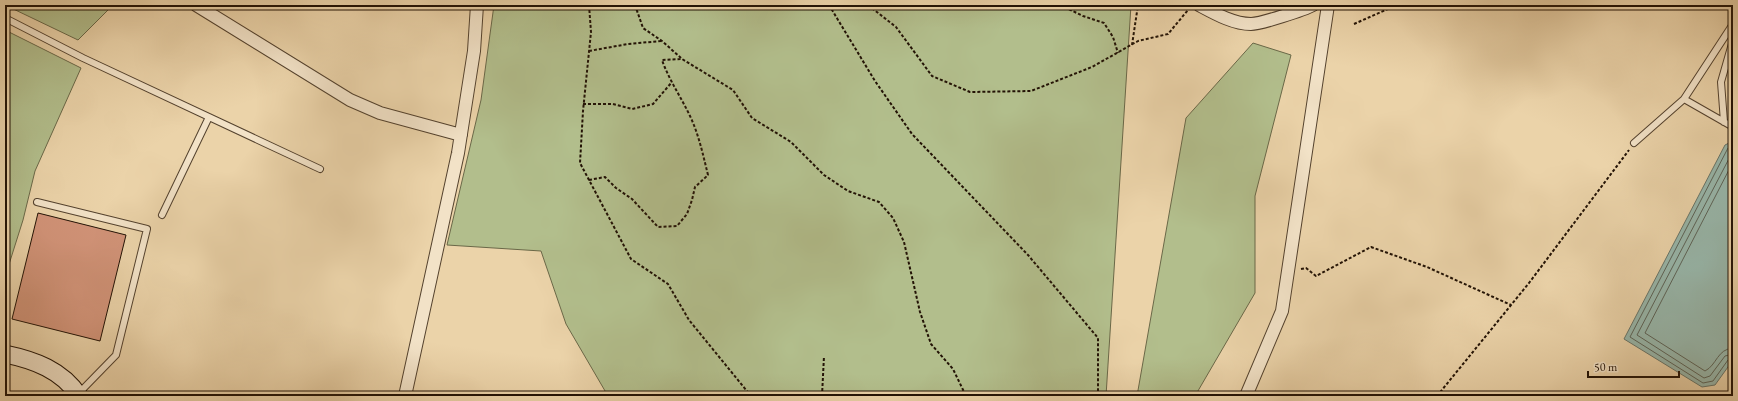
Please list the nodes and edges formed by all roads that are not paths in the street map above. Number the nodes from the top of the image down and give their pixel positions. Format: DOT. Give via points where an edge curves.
graph roads {
  1 [pos="196,5"];
  2 [pos="477,5"];
  3 [pos="1199,5"];
  4 [pos="1313,5"];
  5 [pos="1328,5"];
  6 [pos="5,18"];
  7 [pos="1733,24"];
  8 [pos="1733,40"];
  9 [pos="1684,99"];
  10 [pos="209,117"];
  11 [pos="1724,122"];
  12 [pos="1733,127"];
  13 [pos="461,135"];
  14 [pos="1634,143"];
  15 [pos="320,169"];
  16 [pos="38,202"];
  17 [pos="162,215"];
  18 [pos="5,354"];
  19 [pos="5,362"];
  20 [pos="75,395"];
  21 [pos="405,396"];
  22 [pos="1246,396"];
  1 -- 13 [label="street" via="350,100 380,113"];
  2 -- 13 [label="street" via="474,51"];
  3 -- 4 [label="street" via="1228,19 1251,24"];
  5 -- 22 [label="street" via="1282,311"];
  6 -- 10 [label="lane"];
  7 -- 9 [label="lane"];
  8 -- 11 [label="lane" via="1721,82"];
  9 -- 11 [label="lane"];
  9 -- 14 [label="lane"];
  10 -- 15 [label="lane"];
  10 -- 17 [label="lane"];
  11 -- 12 [label="lane"];
  13 -- 21 [label="street"];
  16 -- 20 [label="lane" via="147,229 116,355"];
  18 -- 20 [label="main road" via="27,359 50,370 64,380"];
  19 -- 20 [label="main road" via="43,376"];
}
